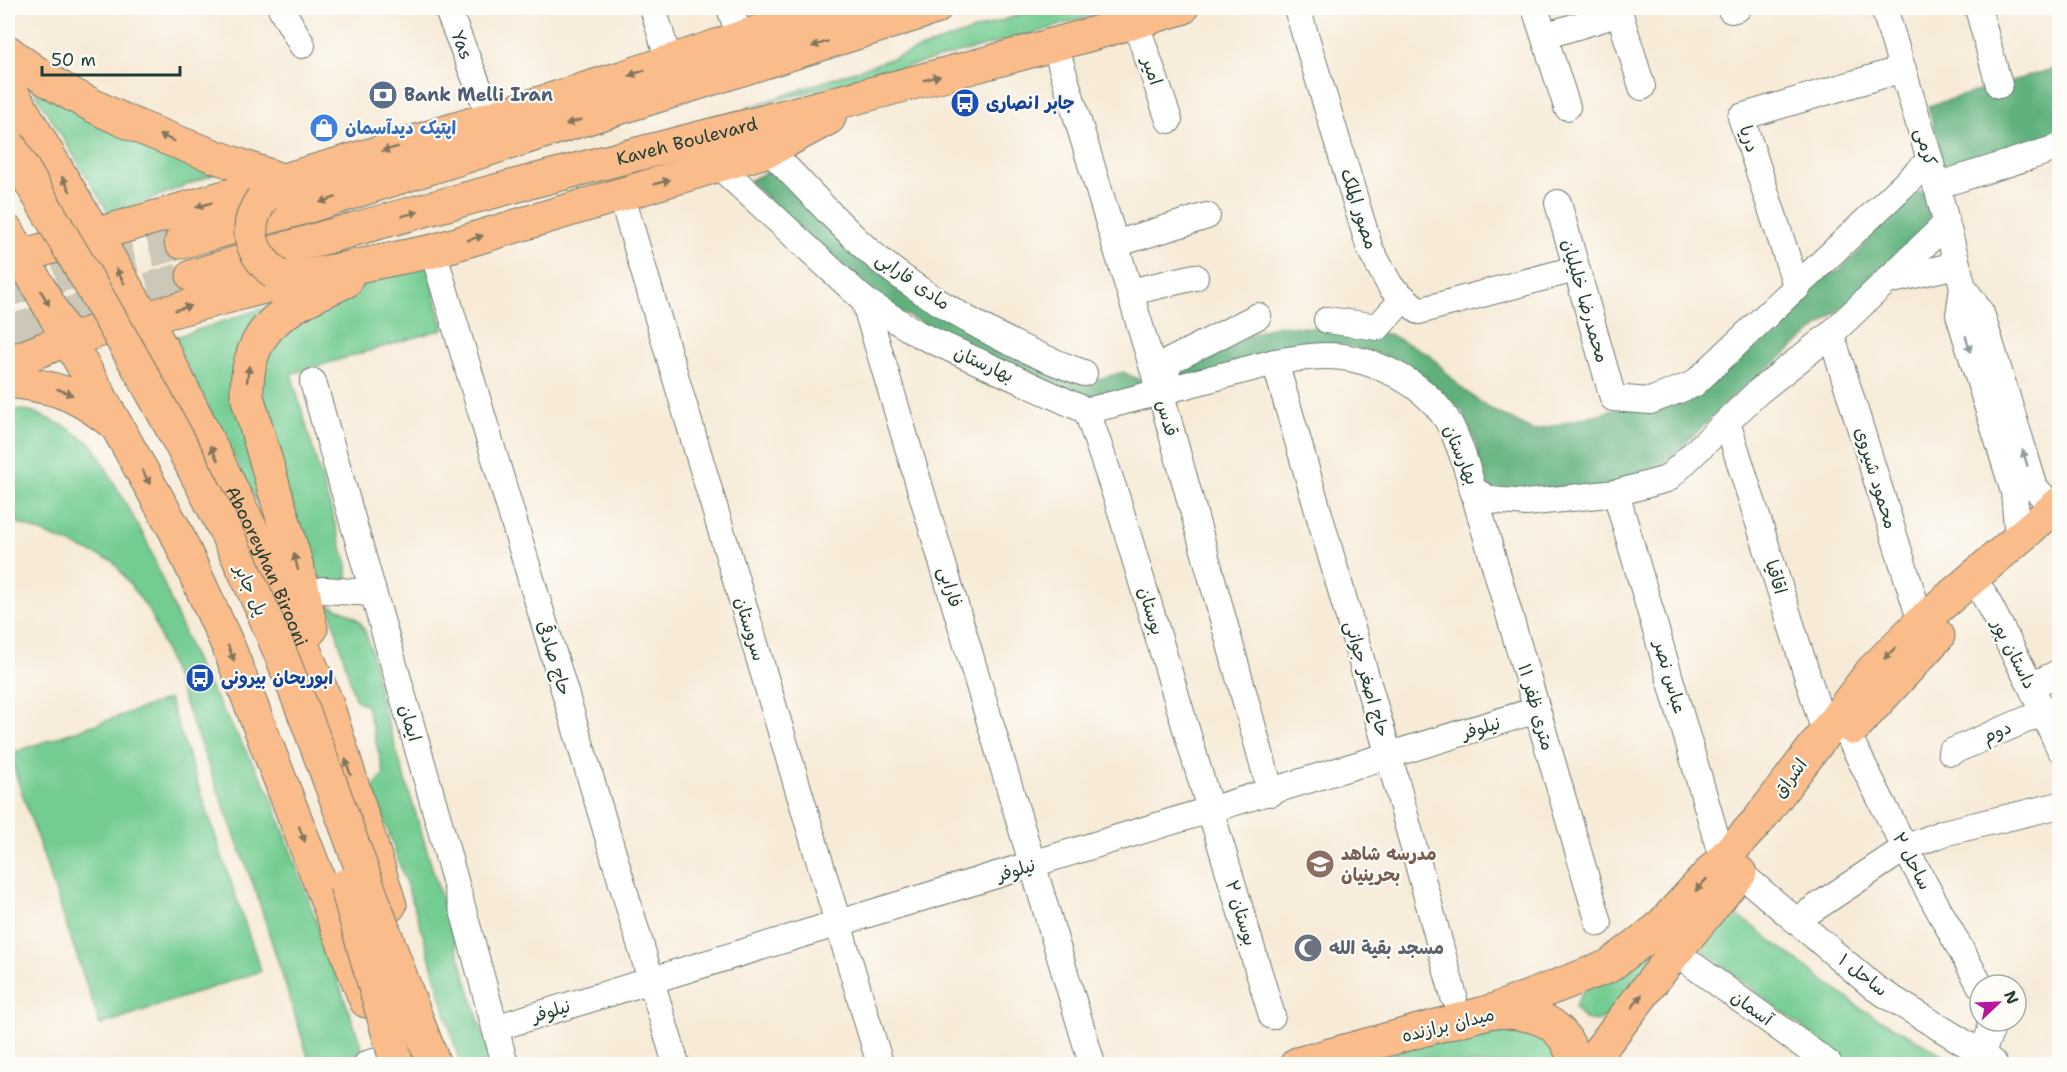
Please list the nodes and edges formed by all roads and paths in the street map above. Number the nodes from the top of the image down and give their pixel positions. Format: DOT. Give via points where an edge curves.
graph roads {
  1 [pos="281,8"];
  2 [pos="447,8"];
  3 [pos="653,8"];
  4 [pos="730,8"];
  5 [pos="897,8"];
  6 [pos="936,8"];
  7 [pos="1182,8"];
  8 [pos="1297,8"];
  9 [pos="1535,8"];
  10 [pos="1884,8"];
  11 [pos="1978,8"];
  12 [pos="1619,10"];
  13 [pos="1136,21"];
  14 [pos="1544,36"];
  15 [pos="740,39"];
  16 [pos="302,45"];
  17 [pos="1055,45"];
  18 [pos="8,52"];
  19 [pos="669,62"];
  20 [pos="1903,69"];
  21 [pos="1999,85"];
  22 [pos="8,86"];
  23 [pos="1642,87"];
  24 [pos="876,92"];
  25 [pos="1567,107"];
  26 [pos="491,118"];
  27 [pos="1169,120"];
  28 [pos="8,143"];
  29 [pos="2060,147"];
  30 [pos="769,150"];
  31 [pos="1930,160"];
  32 [pos="718,165"];
  33 [pos="8,183"];
  34 [pos="1936,186"];
  35 [pos="272,189"];
  36 [pos="621,194"];
  37 [pos="1558,203"];
  38 [pos="1207,216"];
  39 [pos="1946,224"];
  40 [pos="96,234"];
  41 [pos="181,242"];
  42 [pos="1115,244"];
  43 [pos="12,249"];
  44 [pos="433,251"];
  45 [pos="392,260"];
  46 [pos="1575,269"];
  47 [pos="290,275"];
  48 [pos="193,276"];
  49 [pos="1960,276"];
  50 [pos="1195,277"];
  51 [pos="1888,281"];
  52 [pos="1797,288"];
  53 [pos="1130,292"];
  54 [pos="1404,298"];
  55 [pos="864,300"];
  56 [pos="1258,316"];
  57 [pos="145,318"];
  58 [pos="1327,320"];
  59 [pos="1831,334"];
  60 [pos="69,339"];
  61 [pos="1275,362"];
  62 [pos="8,363"];
  63 [pos="1084,373"];
  64 [pos="8,381"];
  65 [pos="313,382"];
  66 [pos="1159,391"];
  67 [pos="1087,411"];
  68 [pos="1727,422"];
  69 [pos="118,426"];
  70 [pos="1473,490"];
  71 [pos="1616,493"];
  72 [pos="2058,513"];
  73 [pos="2018,538"];
  74 [pos="323,590"];
  75 [pos="1983,592"];
  76 [pos="372,593"];
  77 [pos="1921,622"];
  78 [pos="2060,672"];
  79 [pos="2031,686"];
  80 [pos="326,701"];
  81 [pos="1537,710"];
  82 [pos="2054,731"];
  83 [pos="1836,734"];
  84 [pos="1951,752"];
  85 [pos="1389,756"];
  86 [pos="1271,793"];
  87 [pos="2059,806"];
  88 [pos="1210,812"];
  89 [pos="1905,848"];
  90 [pos="1033,865"];
  91 [pos="1732,867"];
  92 [pos="1797,920"];
  93 [pos="1599,923"];
  94 [pos="838,924"];
  95 [pos="1675,952"];
  96 [pos="1973,973"];
  97 [pos="651,981"];
  98 [pos="1564,983"];
  99 [pos="1454,997"];
  100 [pos="1492,1011"];
  101 [pos="1272,1016"];
  102 [pos="495,1028"];
  103 [pos="1991,1033"];
  104 [pos="1595,1057"];
  105 [pos="1988,1059"];
  106 [pos="386,1063"];
  107 [pos="436,1065"];
  108 [pos="504,1065"];
  109 [pos="676,1065"];
  110 [pos="880,1065"];
  111 [pos="1092,1065"];
  112 [pos="1297,1065"];
  113 [pos="1829,1065"];
  1 -- 16 [label="street"];
  2 -- 26 [label="street, Yas"];
  3 -- 19 [label="street"];
  4 -- 15 [label="street"];
  5 -- 15 [label="main road" via="776,26"];
  6 -- 41 [label="main road, one-way" via="309,207"];
  7 -- 13 [label="main road, Kaveh Boulevard"];
  8 -- 54 [label="street, مصور الملک" via="1370,249 1391,287"];
  9 -- 14 [label="street"];
  10 -- 20 [label="street, کرمی"];
  11 -- 21 [label="street"];
  12 -- 14 [label="street"];
  12 -- 23 [label="street"];
  13 -- 17 [label="main road, Kaveh Boulevard"];
  13 -- 27 [label="street, امیر"];
  14 -- 25 [label="street"];
  15 -- 19 [label="main road"];
  24 -- 17 [label="main road, Kaveh Boulevard, one-way"];
  17 -- 42 [label="street, قدس"];
  35 -- 18 [label="main road, one-way" via="35,74"];
  19 -- 26 [label="main road, one-way"];
  20 -- 31 [label="street, کرمی"];
  20 -- 52 [label="street, دریا" via="1741,117"];
  40 -- 22 [label="main road, Abooreyhan Birooni, one-way"];
  24 -- 30 [label="main road"];
  48 -- 24 [label="main road, Kaveh Boulevard, one-way" via="317,238"];
  26 -- 35 [label="main road, one-way"];
  28 -- 107 [label="main road, پل جابر, bridge" via="190,462 259,604 318,749 400,978"];
  29 -- 34 [label="street"];
  30 -- 32 [label="main road"];
  30 -- 63 [label="street, مادی فارابی" via="860,243 910,282 947,307 1052,362"];
  31 -- 34 [label="street, کرمی"];
  31 -- 52 [label="street"];
  36 -- 32 [label="main road, one-way"];
  32 -- 55 [label="street"];
  33 -- 106 [label="main road, پل جابر, bridge" via="174,474 245,613 336,850"];
  34 -- 39 [label="street, کرمی"];
  35 -- 40 [label="main road, one-way"];
  35 -- 47 [label="main road, bridge" via="254,211 251,242 261,262"];
  44 -- 36 [label="main road, one-way"];
  36 -- 94 [label="street, سروستان"];
  37 -- 46 [label="street, محمدرضا خلیلیان"];
  38 -- 42 [label="street"];
  39 -- 49 [label="street, کرمی"];
  39 -- 51 [label="street, بهارستان"];
  40 -- 43 [label="main road"];
  57 -- 40 [label="main road, Abooreyhan Birooni, one-way"];
  42 -- 53 [label="street, قدس"];
  43 -- 60 [label="main road, one-way"];
  44 -- 45 [label="main road"];
  44 -- 97 [label="street, حاج صادقی"];
  45 -- 47 [label="main road"];
  80 -- 45 [label="main road, one-way" via="301,581 247,396 246,371 269,325 292,306"];
  46 -- 52 [label="street, محمدرضا خلیلیان" via="1612,398 1650,401 1694,384"];
  46 -- 54 [label="street, مصور الملک" via="1419,311"];
  57 -- 47 [label="main road, one-way"];
  49 -- 51 [label="street"];
  72 -- 49 [label="street, کرمی, one-way" via="2036,488 1981,313"];
  49 -- 73 [label="street, کرمی, one-way" via="1959,315 2014,492"];
  50 -- 53 [label="street"];
  51 -- 59 [label="street, بهارستان"];
  53 -- 66 [label="street, قدس"];
  54 -- 58 [label="street" via="1378,327"];
  55 -- 67 [label="street, بهارستان" via="918,334"];
  55 -- 90 [label="street, فارابی"];
  56 -- 66 [label="street" via="1170,361"];
  57 -- 60 [label="main road"];
  80 -- 57 [label="main road, Abooreyhan Birooni, one-way" via="263,553"];
  59 -- 68 [label="street, بهارستان"];
  59 -- 77 [label="street, محمود شیروی"];
  60 -- 62 [label="main road"];
  60 -- 69 [label="main road"];
  61 -- 66 [label="street, بهارستان" via="1208,382"];
  61 -- 70 [label="street, بهارستان" via="1348,357 1390,371 1430,397 1454,431"];
  61 -- 85 [label="street, حاج اصغر جوانی"];
  64 -- 69 [label="main road, one-way" via="60,389 87,402"];
  65 -- 76 [label="street, ایمان"];
  66 -- 67 [label="street, بهارستان"];
  66 -- 86 [label="street, قدس"];
  67 -- 88 [label="street, بوستان"];
  68 -- 71 [label="street, بهارستان" via="1667,479"];
  68 -- 83 [label="street, اقاقیا"];
  69 -- 106 [label="main road, one-way" via="175,530 229,648"];
  70 -- 71 [label="street, بهارستان" via="1491,500 1526,503"];
  70 -- 81 [label="street, ۱۱ متری ظفر"];
  71 -- 91 [label="street, عباس نصر"];
  72 -- 73 [label="main road, اشراق"];
  72 -- 75 [label="main road, اشراق"];
  73 -- 77 [label="main road, اشراق"];
  74 -- 76 [label="street"];
  75 -- 79 [label="street, داستان پور"];
  75 -- 83 [label="main road, اشراق"];
  76 -- 102 [label="street, ایمان"];
  77 -- 83 [label="main road, اشراق, one-way" via="1872,672"];
  78 -- 79 [label="street"];
  79 -- 82 [label="street, داستان پور"];
  107 -- 80 [label="main road, Abooreyhan Birooni, one-way"];
  81 -- 85 [label="street, نیلوفر"];
  81 -- 93 [label="street, ۱۱ متری ظفر"];
  82 -- 84 [label="street, دوم"];
  83 -- 89 [label="street, ساحل ۲"];
  83 -- 91 [label="main road, اشراق"];
  85 -- 86 [label="street, نیلوفر"];
  85 -- 99 [label="street, حاج اصغر جوانی"];
  86 -- 88 [label="street, نیلوفر"];
  87 -- 89 [label="street" via="1943,833"];
  88 -- 90 [label="street, نیلوفر"];
  88 -- 101 [label="street, بوستان ۲"];
  89 -- 92 [label="street"];
  89 -- 96 [label="street, ساحل ۲"];
  90 -- 94 [label="street, نیلوفر"];
  90 -- 111 [label="street, فارابی"];
  91 -- 92 [label="street, ساحل ۱"];
  91 -- 95 [label="main road, اشراق"];
  91 -- 98 [label="main road, اشراق, one-way" via="1609,966"];
  92 -- 105 [label="street, ساحل ۱" via="1875,988"];
  94 -- 97 [label="street, نیلوفر"];
  94 -- 110 [label="street, سروستان"];
  104 -- 95 [label="main road, اشراق, one-way"];
  95 -- 113 [label="street, آسمان"];
  97 -- 102 [label="street, نیلوفر"];
  97 -- 109 [label="street, حاج صادقی"];
  98 -- 100 [label="main road, اشراق"];
  98 -- 104 [label="main road" via="1563,1007"];
  100 -- 104 [label="main road, میدان برازنده" via="1521,1011 1548,1022"];
  100 -- 112 [label="main road, میدان برازنده"];
  102 -- 108 [label="street, ایمان"];
  103 -- 105 [label="street"];
}
